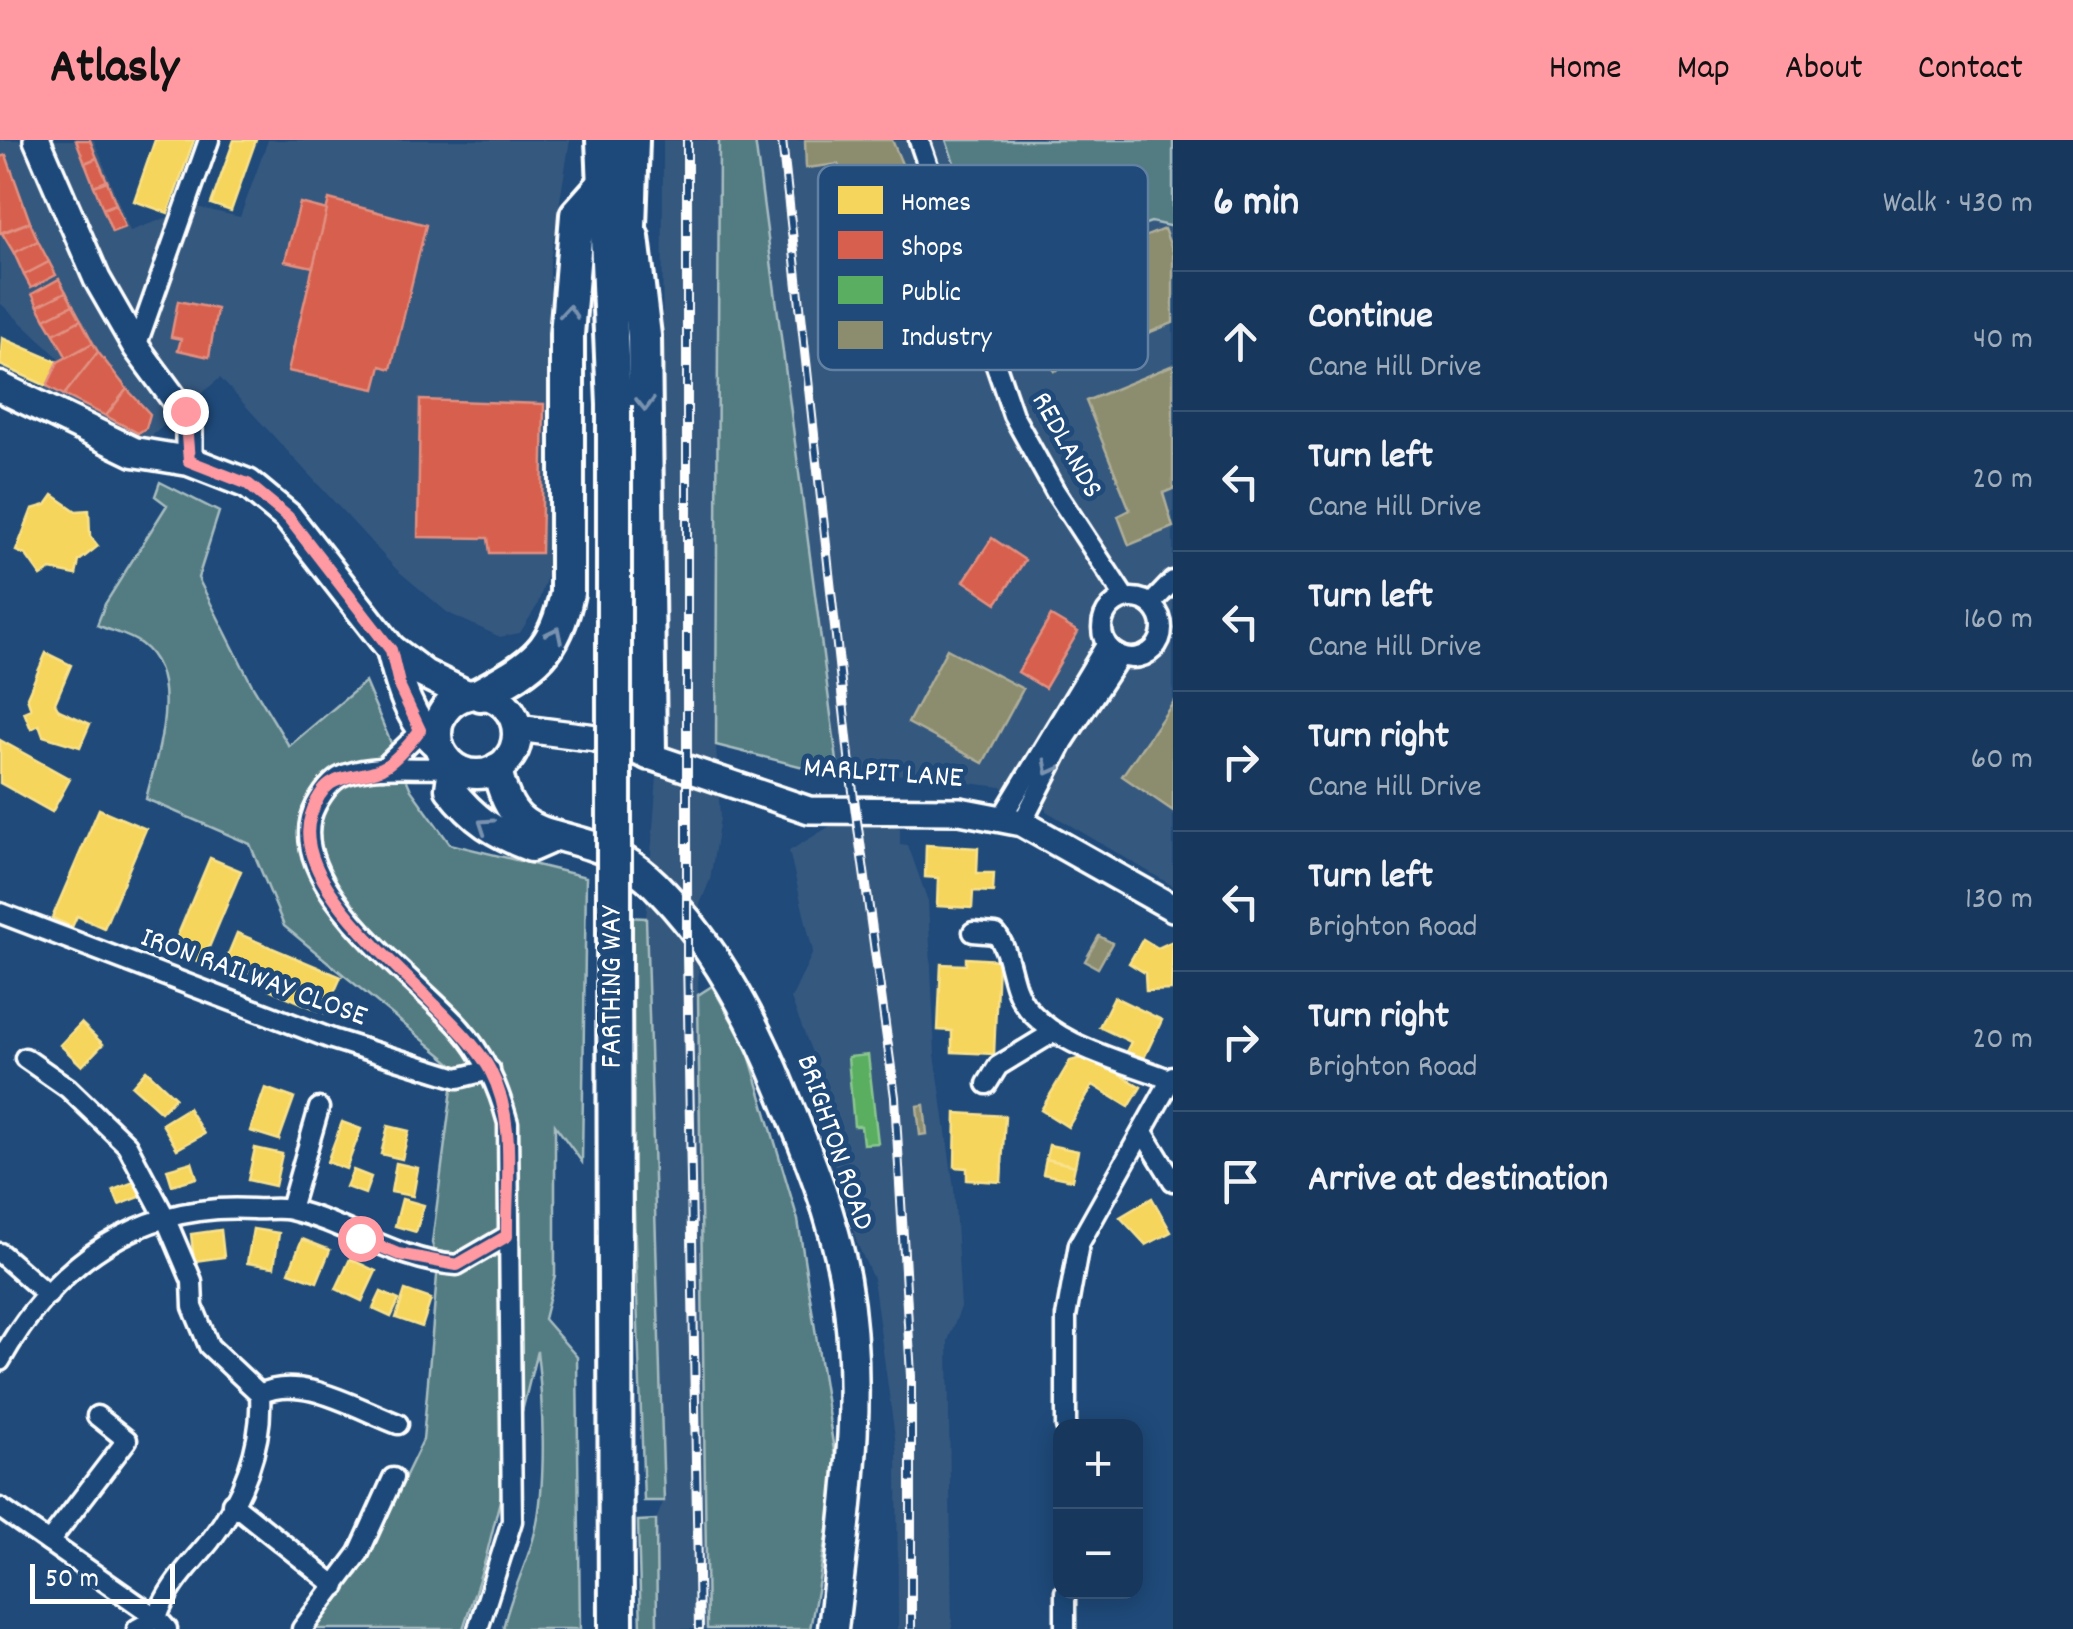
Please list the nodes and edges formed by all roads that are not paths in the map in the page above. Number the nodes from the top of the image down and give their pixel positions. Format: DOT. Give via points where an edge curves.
graph roads {
  1 [pos="37,140"];
  2 [pos="208,140"];
  3 [pos="602,140"];
  4 [pos="632,140"];
  5 [pos="920,140"];
  6 [pos="928,165"];
  7 [pos="601,188"];
  8 [pos="632,238"];
  9 [pos="612,344"];
  10 [pos="136,347"];
  11 [pos="998,370"];
  12 [pos="0,387"];
  13 [pos="189,461"];
  14 [pos="1173,580"];
  15 [pos="1125,598"];
  16 [pos="1151,604"];
  17 [pos="391,650"];
  18 [pos="1113,651"];
  19 [pos="464,699"];
  20 [pos="517,728"];
  21 [pos="437,747"];
  22 [pos="650,753"];
  23 [pos="383,768"];
  24 [pos="498,768"];
  25 [pos="1012,820"];
  26 [pos="553,838"];
  27 [pos="1173,908"];
  28 [pos="0,914"];
  29 [pos="973,932"];
  30 [pos="1054,1032"];
  31 [pos="25,1058"];
  32 [pos="490,1070"];
  33 [pos="1172,1078"];
  34 [pos="987,1084"];
  35 [pos="319,1108"];
  36 [pos="1143,1132"];
  37 [pos="1173,1182"];
  38 [pos="290,1209"];
  39 [pos="164,1215"];
  40 [pos="507,1236"];
  41 [pos="0,1253"];
  42 [pos="48,1295"];
  43 [pos="0,1361"];
  44 [pos="260,1394"];
  45 [pos="97,1416"];
  46 [pos="1066,1419"];
  47 [pos="398,1424"];
  48 [pos="394,1478"];
  49 [pos="232,1502"];
  50 [pos="0,1508"];
  51 [pos="49,1542"];
  52 [pos="336,1586"];
  53 [pos="1065,1599"];
  54 [pos="162,1624"];
  55 [pos="136,1629"];
  56 [pos="302,1629"];
  57 [pos="478,1629"];
  58 [pos="616,1629"];
  59 [pos="832,1629"];
  60 [pos="1065,1629"];
  1 -- 10 [label="main road" via="88,261"];
  2 -- 10 [label="street"];
  3 -- 7 [label="highway, FARTHING WAY"];
  4 -- 8 [label="highway, FARTHING WAY"];
  5 -- 6 [label="street, REDLANDS"];
  7 -- 9 [label="highway, FARTHING WAY"];
  19 -- 7 [label="highway, one-way" via="536,660 562,621 568,593 567,335 577,215"];
  8 -- 9 [label="highway, FARTHING WAY"];
  8 -- 22 [label="highway, one-way" via="644,336"];
  9 -- 58 [label="highway, FARTHING WAY, bridge"];
  10 -- 13 [label="main road" via="189,419"];
  11 -- 15 [label="street, REDLANDS" via="1013,415 1054,491"];
  12 -- 13 [label="main road, BRIGHTON ROAD" via="134,452"];
  13 -- 17 [label="main road, BRIGHTON ROAD" via="248,484 288,517"];
  14 -- 16 [label="street"];
  15 -- 16 [label="street"];
  15 -- 18 [label="street" via="1104,616"];
  16 -- 18 [label="street" via="1162,621 1160,640 1148,654"];
  17 -- 19 [label="main road, BRIGHTON ROAD"];
  17 -- 21 [label="main road, BRIGHTON ROAD" via="400,688"];
  18 -- 25 [label="street"];
  19 -- 20 [label="main road" via="501,701"];
  19 -- 21 [label="main road" via="436,732"];
  20 -- 22 [label="main road, MARLPIT LANE"];
  20 -- 24 [label="main road" via="513,751"];
  21 -- 23 [label="street"];
  21 -- 23 [label="street" via="412,771"];
  21 -- 24 [label="main road" via="475,774"];
  26 -- 21 [label="main road, BRIGHTON ROAD, one-way" via="531,846 492,832 450,789"];
  22 -- 25 [label="main road, MARLPIT LANE" via="809,810 960,811"];
  23 -- 32 [label="street" via="345,774 323,792 310,815 308,838 318,871 357,927 461,1028"];
  24 -- 26 [label="main road, BRIGHTON ROAD" via="508,809"];
  25 -- 27 [label="main road, MARLPIT LANE"];
  26 -- 59 [label="main road, BRIGHTON ROAD" via="597,848 636,868 693,931 762,1042 818,1178 844,1279 850,1342 852,1462"];
  28 -- 32 [label="street, IRON RAILWAY CLOSE" via="332,1039 458,1078"];
  29 -- 30 [label="street" via="1002,941 1026,1007"];
  30 -- 33 [label="street"];
  30 -- 34 [label="street" via="998,1066"];
  31 -- 39 [label="street" via="68,1088 126,1145"];
  32 -- 40 [label="street" via="508,1124"];
  33 -- 36 [label="street"];
  35 -- 38 [label="street"];
  36 -- 37 [label="street"];
  36 -- 46 [label="street" via="1079,1244 1066,1317"];
  38 -- 39 [label="street" via="233,1206"];
  38 -- 40 [label="street" via="438,1264 457,1265"];
  39 -- 42 [label="street" via="118,1236"];
  39 -- 44 [label="street" via="192,1280 193,1307 209,1346"];
  40 -- 57 [label="street" via="512,1522"];
  41 -- 42 [label="street"];
  42 -- 43 [label="street"];
  44 -- 47 [label="street" via="277,1385 296,1386"];
  44 -- 49 [label="street" via="257,1446"];
  45 -- 51 [label="street" via="127,1440"];
  48 -- 52 [label="street"];
  49 -- 52 [label="street"];
  49 -- 54 [label="street" via="209,1542 165,1593"];
  50 -- 51 [label="street"];
  51 -- 54 [label="street"];
  52 -- 56 [label="street"];
  53 -- 60 [label="street"];
  54 -- 55 [label="street"];
}
